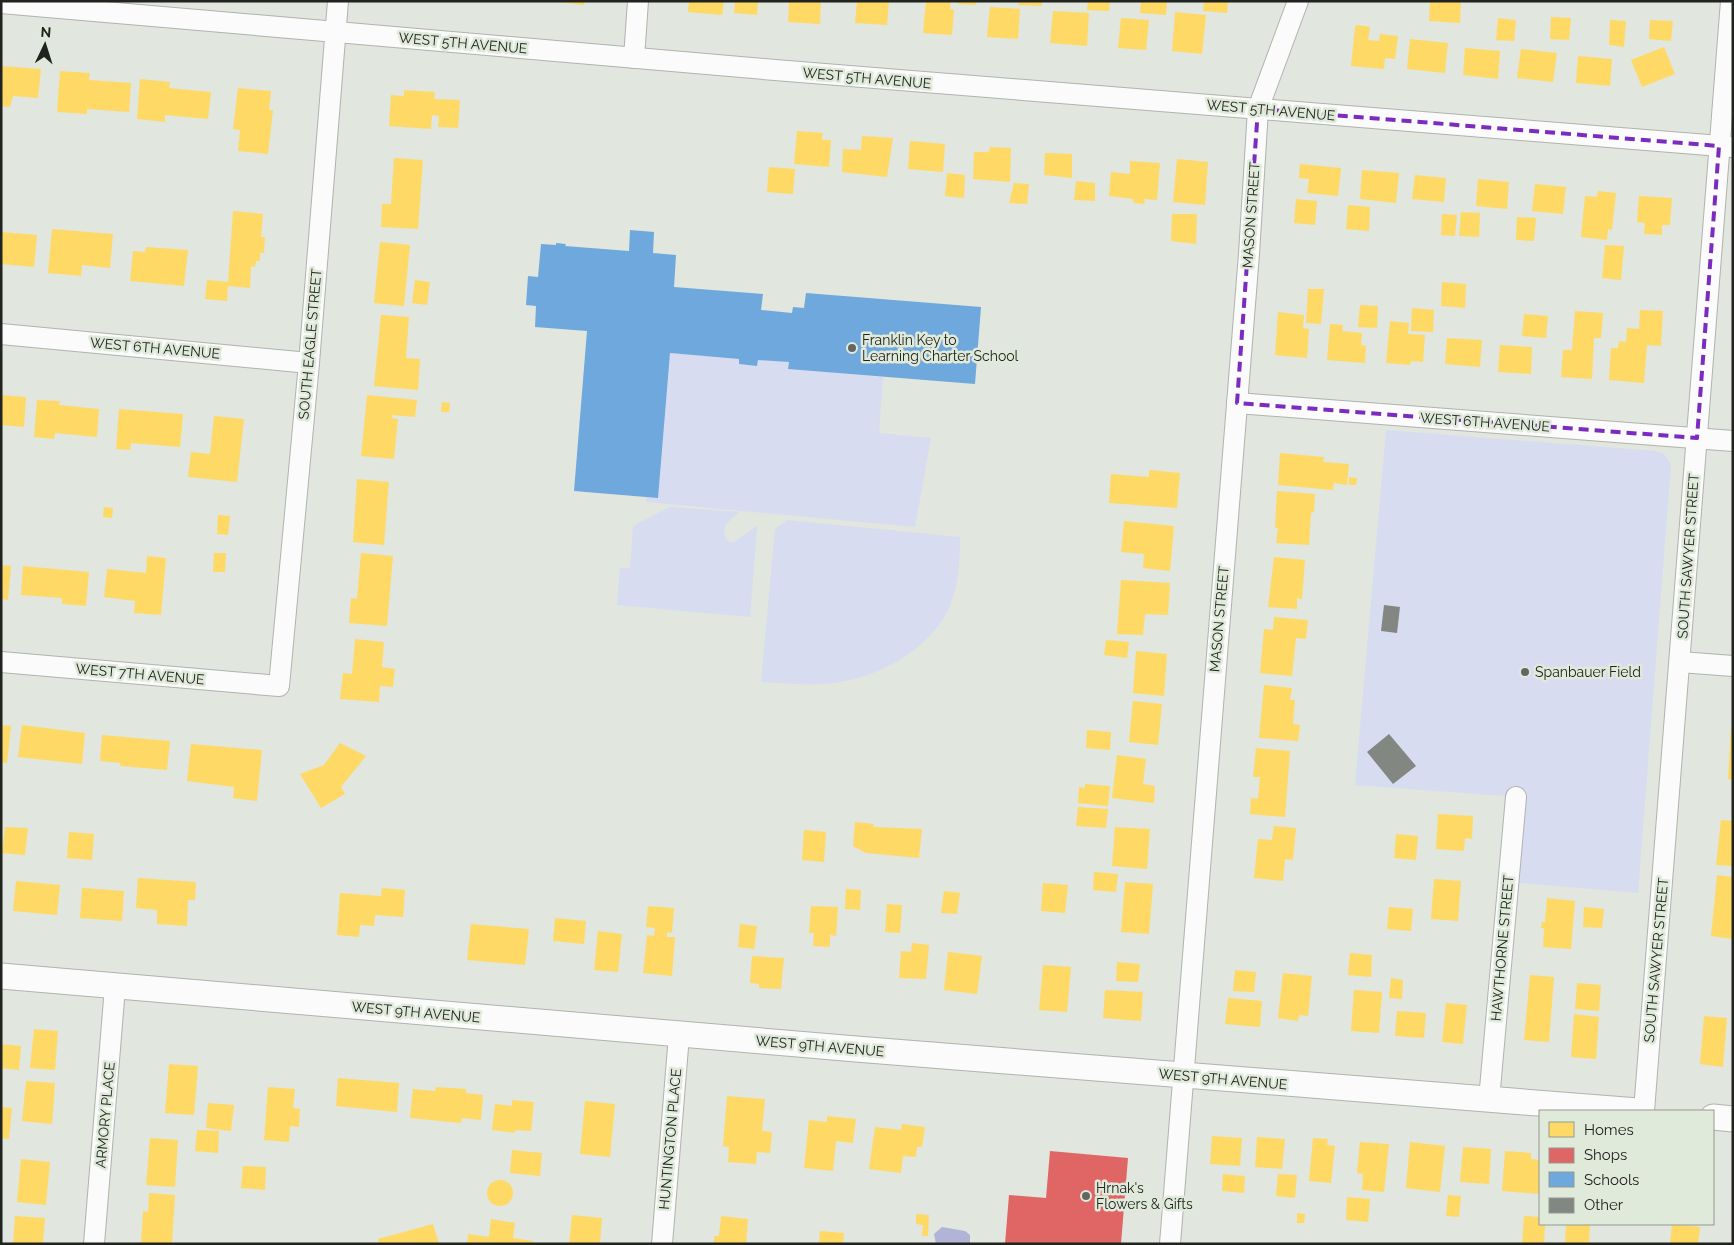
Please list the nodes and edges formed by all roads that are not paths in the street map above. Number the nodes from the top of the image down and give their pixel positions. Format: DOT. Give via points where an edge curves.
graph roads {
  1 [pos="338,1"];
  2 [pos="638,1"];
  3 [pos="1298,1"];
  4 [pos="1731,1"];
  5 [pos="1,3"];
  6 [pos="336,32"];
  7 [pos="634,58"];
  8 [pos="1258,109"];
  9 [pos="1726,147"];
  10 [pos="1,334"];
  11 [pos="309,363"];
  12 [pos="1237,403"];
  13 [pos="1697,438"];
  14 [pos="1733,441"];
  15 [pos="1,662"];
  16 [pos="1680,662"];
  17 [pos="1733,666"];
  18 [pos="279,686"];
  19 [pos="1516,797"];
  20 [pos="1,976"];
  21 [pos="115,987"];
  22 [pos="679,1035"];
  23 [pos="1182,1076"];
  24 [pos="1489,1100"];
  25 [pos="1624,1110"];
  26 [pos="1644,1110"];
  27 [pos="1714,1117"];
  28 [pos="1733,1119"];
  29 [pos="94,1244"];
  30 [pos="662,1244"];
  31 [pos="1170,1244"];
  1 -- 6 [label="street, SOUTH EAGLE STREET"];
  2 -- 7 [label="street"];
  3 -- 8 [label="street, MASON STREET"];
  4 -- 9 [label="street, SOUTH SAWYER STREET"];
  5 -- 6 [label="street, WEST 5TH AVENUE"];
  6 -- 7 [label="street, WEST 5TH AVENUE"];
  6 -- 11 [label="street, SOUTH EAGLE STREET"];
  7 -- 8 [label="street, WEST 5TH AVENUE"];
  8 -- 9 [label="street, WEST 5TH AVENUE"];
  8 -- 12 [label="street, MASON STREET"];
  9 -- 13 [label="street, SOUTH SAWYER STREET"];
  10 -- 11 [label="street, WEST 6TH AVENUE"];
  11 -- 18 [label="street, SOUTH EAGLE STREET"];
  12 -- 13 [label="street, WEST 6TH AVENUE"];
  12 -- 23 [label="street, MASON STREET"];
  13 -- 14 [label="street, WEST 6TH AVENUE"];
  13 -- 16 [label="street, SOUTH SAWYER STREET"];
  15 -- 18 [label="street, WEST 7TH AVENUE"];
  16 -- 17 [label="street"];
  16 -- 26 [label="street, SOUTH SAWYER STREET"];
  19 -- 24 [label="street, HAWTHORNE STREET"];
  20 -- 21 [label="main road, WEST 9TH AVENUE"];
  21 -- 22 [label="main road, WEST 9TH AVENUE"];
  21 -- 29 [label="street, ARMORY PLACE"];
  22 -- 23 [label="main road, WEST 9TH AVENUE"];
  22 -- 30 [label="street, HUNTINGTON PLACE"];
  23 -- 24 [label="main road, WEST 9TH AVENUE"];
  23 -- 31 [label="street, MASON STREET"];
  24 -- 25 [label="main road, WEST 9TH AVENUE"];
  27 -- 28 [label="main road"];
}
